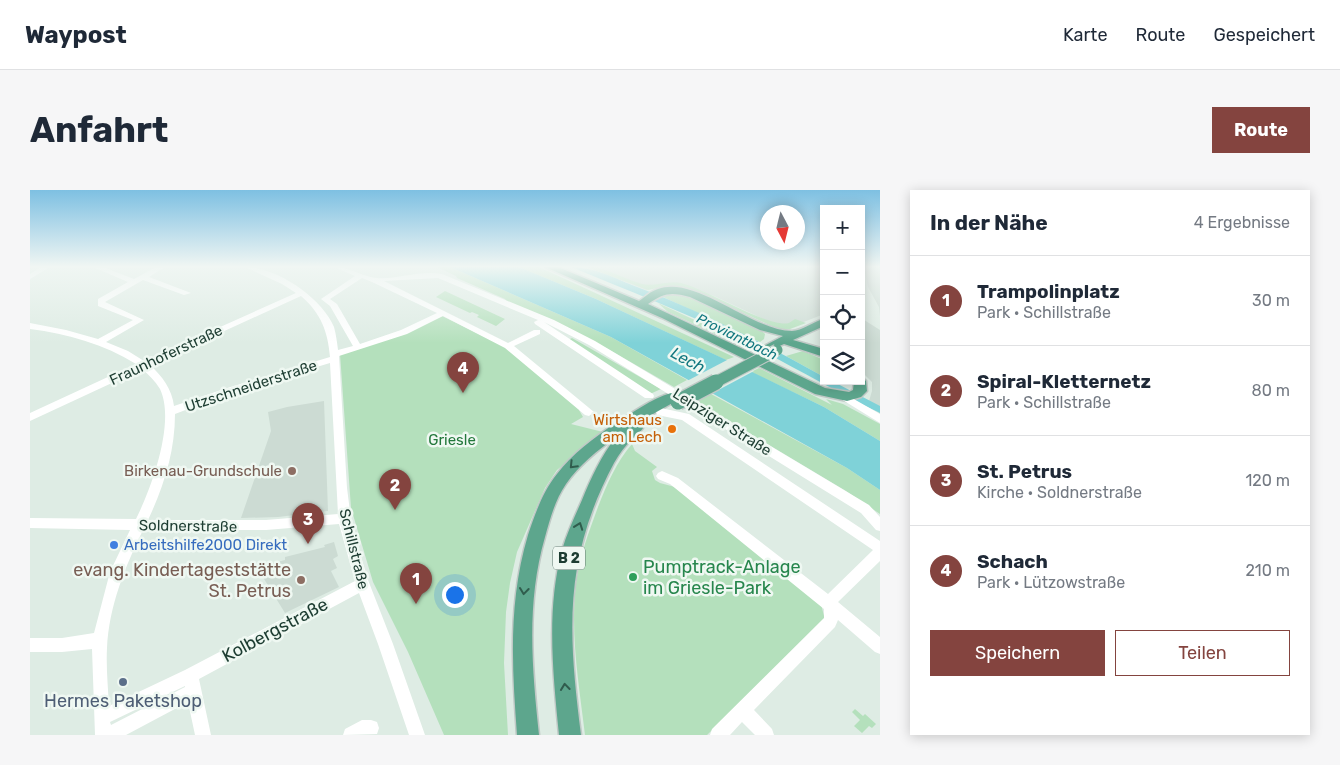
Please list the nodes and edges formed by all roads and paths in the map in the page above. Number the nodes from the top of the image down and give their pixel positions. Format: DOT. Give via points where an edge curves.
graph roads {
  1 [pos="114,292"];
  2 [pos="335,292"];
  3 [pos="400,292"];
  4 [pos="478,292"];
  5 [pos="627,292"];
  6 [pos="660,292"];
  7 [pos="684,292"];
  8 [pos="302,293"];
  9 [pos="647,299"];
  10 [pos="443,313"];
  11 [pos="527,313"];
  12 [pos="820,324"];
  13 [pos="30,326"];
  14 [pos="558,326"];
  15 [pos="547,329"];
  16 [pos="537,332"];
  17 [pos="99,342"];
  18 [pos="785,342"];
  19 [pos="358,346"];
  20 [pos="508,346"];
  21 [pos="820,352"];
  22 [pos="334,356"];
  23 [pos="144,365"];
  24 [pos="854,391"];
  25 [pos="663,403"];
  26 [pos="169,412"];
  27 [pos="589,412"];
  28 [pos="30,417"];
  29 [pos="880,419"];
  30 [pos="662,476"];
  31 [pos="345,518"];
  32 [pos="30,523"];
  33 [pos="139,525"];
  34 [pos="880,526"];
  35 [pos="880,548"];
  36 [pos="880,552"];
  37 [pos="361,585"];
  38 [pos="831,605"];
  39 [pos="100,640"];
  40 [pos="30,645"];
  41 [pos="880,647"];
  42 [pos="190,675"];
  43 [pos="194,691"];
  44 [pos="743,711"];
  45 [pos="102,718"];
  46 [pos="371,728"];
  47 [pos="526,731"];
  48 [pos="103,735"];
  49 [pos="109,735"];
  50 [pos="203,735"];
  51 [pos="351,735"];
  52 [pos="417,735"];
  53 [pos="570,735"];
  54 [pos="718,735"];
  55 [pos="766,735"];
  1 -- 17 [label="street" via="100,303 140,320"];
  2 -- 19 [label="street" via="325,299 332,304"];
  3 -- 10 [label="street"];
  4 -- 11 [label="street, Leipziger Straße"];
  5 -- 9 [label="main road"];
  6 -- 9 [label="main road"];
  7 -- 18 [label="main road" via="764,328"];
  8 -- 22 [label="street, Schillstraße" via="318,309 329,327"];
  8 -- 23 [label="street, Fraunhoferstraße"];
  9 -- 24 [label="main road" via="820,392"];
  10 -- 19 [label="street" via="418,326"];
  10 -- 20 [label="street"];
  11 -- 14 [label="street, Leipziger Straße"];
  11 -- 15 [label="street, Leipziger Straße"];
  12 -- 18 [label="main road"];
  13 -- 17 [label="street" via="73,333"];
  14 -- 15 [label="street"];
  14 -- 34 [label="street, Leipziger Straße" via="622,360 865,509"];
  15 -- 25 [label="street, Leipziger Straße"];
  16 -- 20 [label="street"];
  17 -- 23 [label="street"];
  18 -- 21 [label="main road"];
  18 -- 25 [label="main road, B 2, bridge"];
  19 -- 22 [label="street"];
  20 -- 27 [label="street"];
  22 -- 26 [label="street, Utzschneiderstraße"];
  22 -- 31 [label="street, Schillstraße"];
  23 -- 26 [label="street" via="165,389"];
  23 -- 28 [label="street, Fraunhoferstraße"];
  24 -- 29 [label="street"];
  25 -- 35 [label="street, Leipziger Straße"];
  25 -- 47 [label="main road, B 2, one-way" via="582,457 564,474 544,512 524,586 521,617"];
  53 -- 25 [label="main road, B 2, one-way" via="562,657 562,620 571,551 579,524 612,452"];
  26 -- 33 [label="street" via="162,466 152,499"];
  30 -- 38 [label="street" via="674,481"];
  31 -- 33 [label="street, Soldnerstraße" via="243,526"];
  31 -- 37 [label="street, Schillstraße"];
  32 -- 33 [label="street, Soldnerstraße"];
  33 -- 39 [label="street" via="118,568"];
  36 -- 38 [label="street" via="831,600"];
  37 -- 42 [label="street, Kolbergstraße"];
  37 -- 52 [label="street, Schillstraße" via="390,654"];
  38 -- 41 [label="street"];
  38 -- 44 [label="street" via="830,622"];
  39 -- 40 [label="street"];
  39 -- 45 [label="street"];
  42 -- 43 [label="street"];
  42 -- 45 [label="street, Kolbergstraße"];
  43 -- 49 [label="street"];
  43 -- 50 [label="street"];
  44 -- 54 [label="street"];
  44 -- 55 [label="street"];
  45 -- 48 [label="street"];
  46 -- 51 [label="street" via="362,728"];
}
